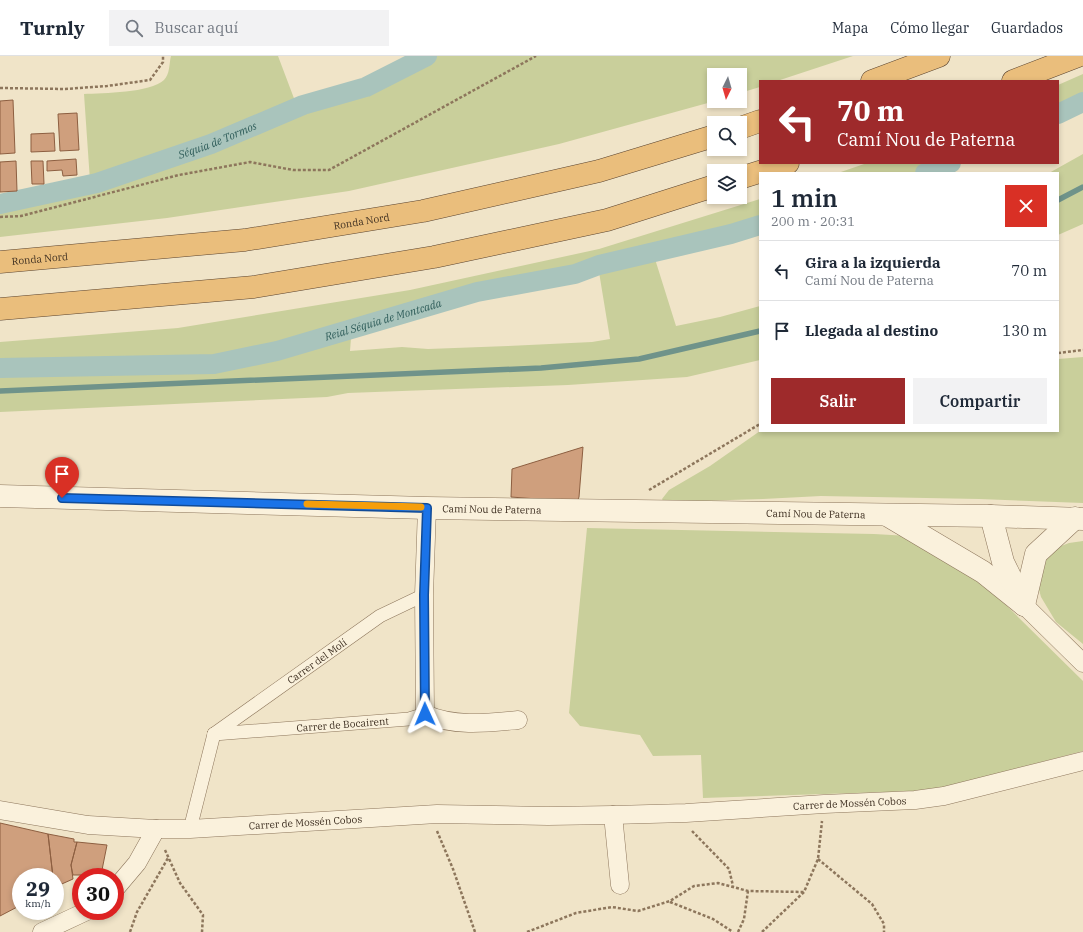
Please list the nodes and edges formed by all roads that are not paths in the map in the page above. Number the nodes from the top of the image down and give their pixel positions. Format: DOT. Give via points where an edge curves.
graph roads {
  1 [pos="939,56"];
  2 [pos="1048,56"];
  3 [pos="1078,56"];
  4 [pos="875,80"];
  5 [pos="1000,80"];
  6 [pos="1016,80"];
  7 [pos="759,121"];
  8 [pos="747,126"];
  9 [pos="707,138"];
  10 [pos="785,164"];
  11 [pos="759,172"];
  12 [pos="759,172"];
  13 [pos="747,176"];
  14 [pos="707,188"];
  15 [pos="0,262"];
  16 [pos="0,309"];
  17 [pos="0,496"];
  18 [pos="427,508"];
  19 [pos="887,514"];
  20 [pos="992,516"];
  21 [pos="1079,519"];
  22 [pos="983,572"];
  23 [pos="424,595"];
  24 [pos="1024,605"];
  25 [pos="1083,663"];
  26 [pos="425,714"];
  27 [pos="518,720"];
  28 [pos="214,734"];
  29 [pos="1083,760"];
  30 [pos="0,810"];
  31 [pos="613,816"];
  32 [pos="156,829"];
  33 [pos="190,829"];
  34 [pos="124,878"];
  35 [pos="620,885"];
  36 [pos="72,918"];
  37 [pos="42,932"];
  1 -- 4 [label="highway"];
  2 -- 5 [label="highway"];
  3 -- 6 [label="highway"];
  7 -- 8 [label="highway"];
  9 -- 15 [label="highway, Ronda Nord" via="599,171 423,211 245,240"];
  10 -- 12 [label="highway"];
  11 -- 13 [label="highway"];
  14 -- 16 [label="highway" via="607,220 434,257 254,287"];
  17 -- 18 [label="street, Camí Nou de Paterna"];
  18 -- 19 [label="street, Camí Nou de Paterna"];
  18 -- 23 [label="street"];
  19 -- 20 [label="street, Camí Nou de Paterna"];
  19 -- 22 [label="street"];
  20 -- 21 [label="street, Camí Nou de Paterna"];
  20 -- 22 [label="street"];
  20 -- 24 [label="street" via="1003,562"];
  21 -- 24 [label="street" via="1036,554"];
  22 -- 24 [label="street"];
  23 -- 26 [label="street"];
  23 -- 28 [label="street, Carrer del Molí" via="380,616"];
  24 -- 25 [label="street"];
  26 -- 27 [label="street" via="432,718 468,724"];
  26 -- 28 [label="street, Carrer de Bocairent" via="409,719"];
  28 -- 33 [label="street"];
  29 -- 31 [label="street, Carrer de Mossén Cobos" via="944,796 915,800"];
  30 -- 32 [label="street, Carrer de Mossén Cobos" via="88,825"];
  31 -- 33 [label="street, Carrer de Mossén Cobos" via="430,814"];
  31 -- 35 [label="street"];
  32 -- 33 [label="street, Carrer de Mossén Cobos"];
  32 -- 34 [label="street" via="137,863"];
  36 -- 37 [label="street"];
}
